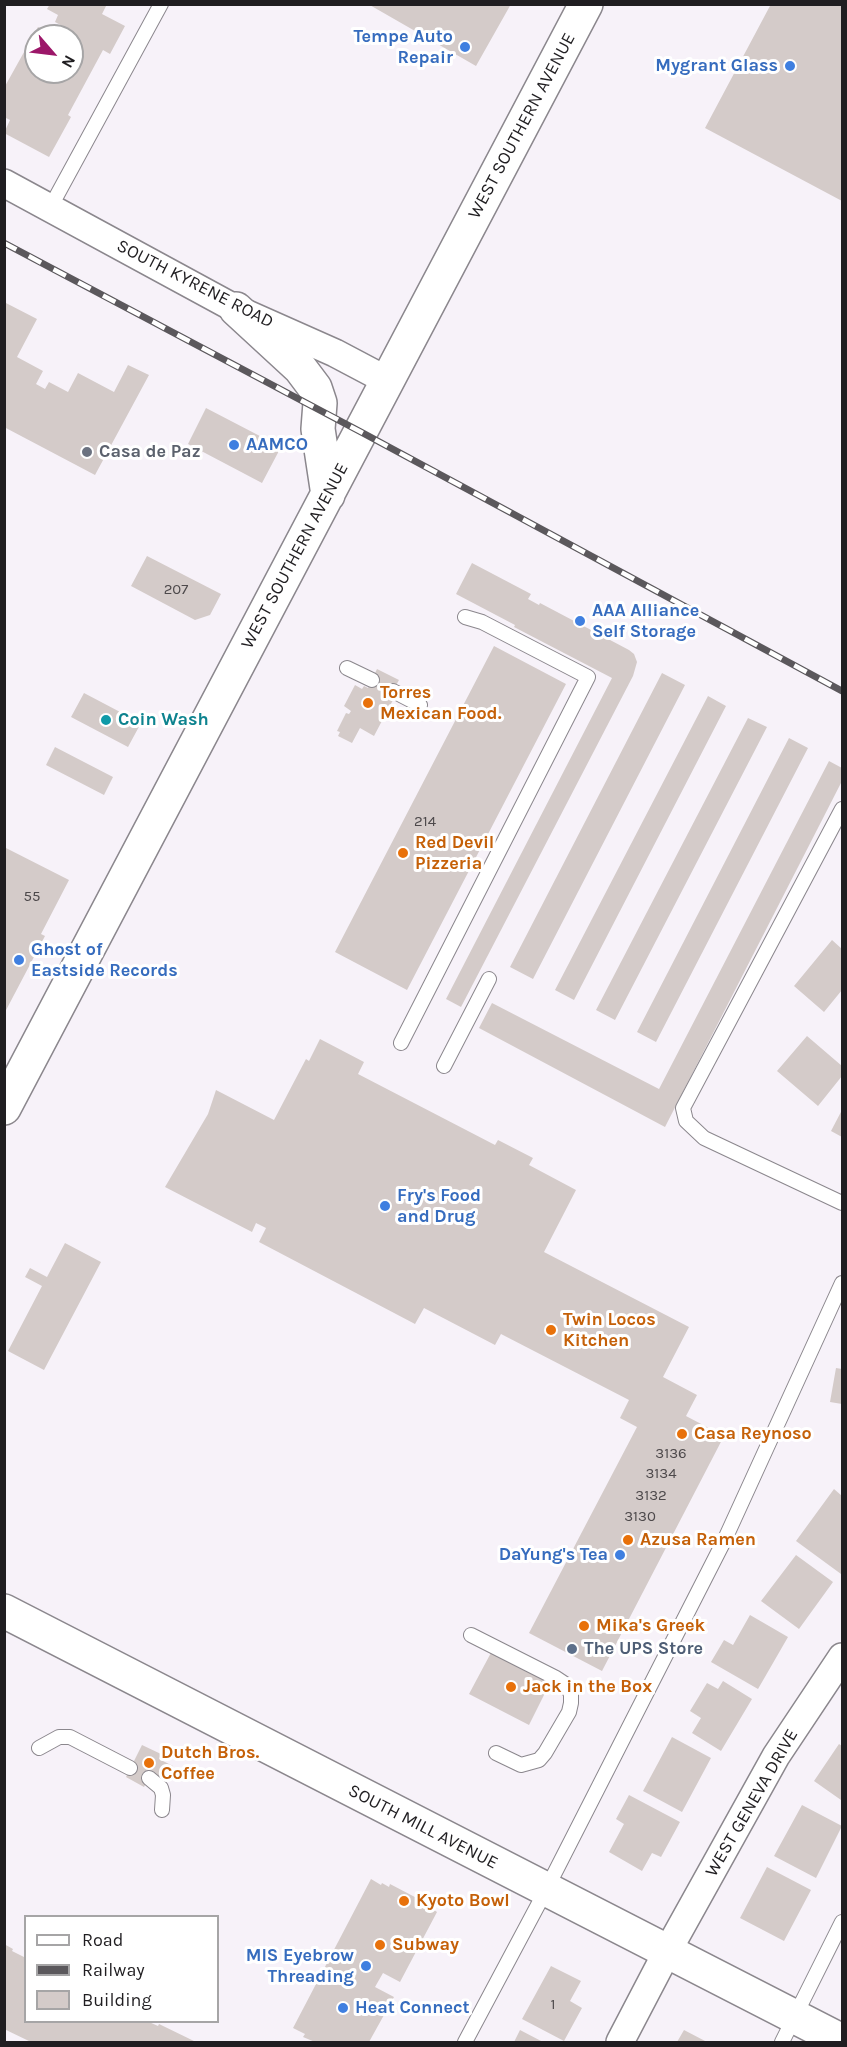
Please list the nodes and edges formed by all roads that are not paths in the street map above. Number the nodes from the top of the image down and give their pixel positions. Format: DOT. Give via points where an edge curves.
graph roads {
  1 [pos="161,4"];
  2 [pos="586,4"];
  3 [pos="4,183"];
  4 [pos="50,208"];
  5 [pos="236,309"];
  6 [pos="388,381"];
  7 [pos="328,495"];
  8 [pos="465,617"];
  9 [pos="347,668"];
  10 [pos="372,680"];
  11 [pos="393,691"];
  12 [pos="420,705"];
  13 [pos="843,809"];
  14 [pos="489,979"];
  15 [pos="401,1043"];
  16 [pos="444,1066"];
  17 [pos="4,1108"];
  18 [pos="843,1203"];
  19 [pos="843,1283"];
  20 [pos="4,1611"];
  21 [pos="471,1635"];
  22 [pos="843,1657"];
  23 [pos="39,1748"];
  24 [pos="496,1753"];
  25 [pos="130,1768"];
  26 [pos="149,1778"];
  27 [pos="162,1810"];
  28 [pos="546,1890"];
  29 [pos="843,1922"];
  30 [pos="667,1952"];
  31 [pos="789,2030"];
  32 [pos="843,2041"];
  33 [pos="465,2043"];
  34 [pos="620,2043"];
  1 -- 4 [label="lane"];
  2 -- 6 [label="main road, WEST SOUTHERN AVENUE"];
  3 -- 4 [label="street, SOUTH KYRENE ROAD"];
  4 -- 5 [label="street, SOUTH KYRENE ROAD"];
  5 -- 6 [label="street, SOUTH KYRENE ROAD"];
  5 -- 7 [label="main road" via="300,368 315,388 320,403 318,429"];
  6 -- 7 [label="main road, WEST SOUTHERN AVENUE"];
  7 -- 17 [label="main road, WEST SOUTHERN AVENUE"];
  8 -- 15 [label="lane" via="588,677"];
  9 -- 10 [label="lane"];
  11 -- 12 [label="lane"];
  13 -- 18 [label="lane" via="683,1108 686,1121 704,1138"];
  14 -- 16 [label="lane"];
  19 -- 28 [label="lane" via="725,1539"];
  20 -- 28 [label="main road, SOUTH MILL AVENUE"];
  21 -- 24 [label="lane" via="556,1678 571,1694 568,1712 539,1760 521,1764"];
  22 -- 30 [label="street, WEST GENEVA DRIVE" via="776,1756"];
  23 -- 25 [label="lane" via="59,1737 70,1737"];
  26 -- 27 [label="lane" via="161,1788"];
  28 -- 30 [label="main road, SOUTH MILL AVENUE"];
  28 -- 33 [label="lane"];
  29 -- 31 [label="lane"];
  30 -- 31 [label="main road, SOUTH MILL AVENUE"];
  30 -- 34 [label="street, WEST GENEVA DRIVE"];
  31 -- 32 [label="main road, SOUTH MILL AVENUE"];
}
